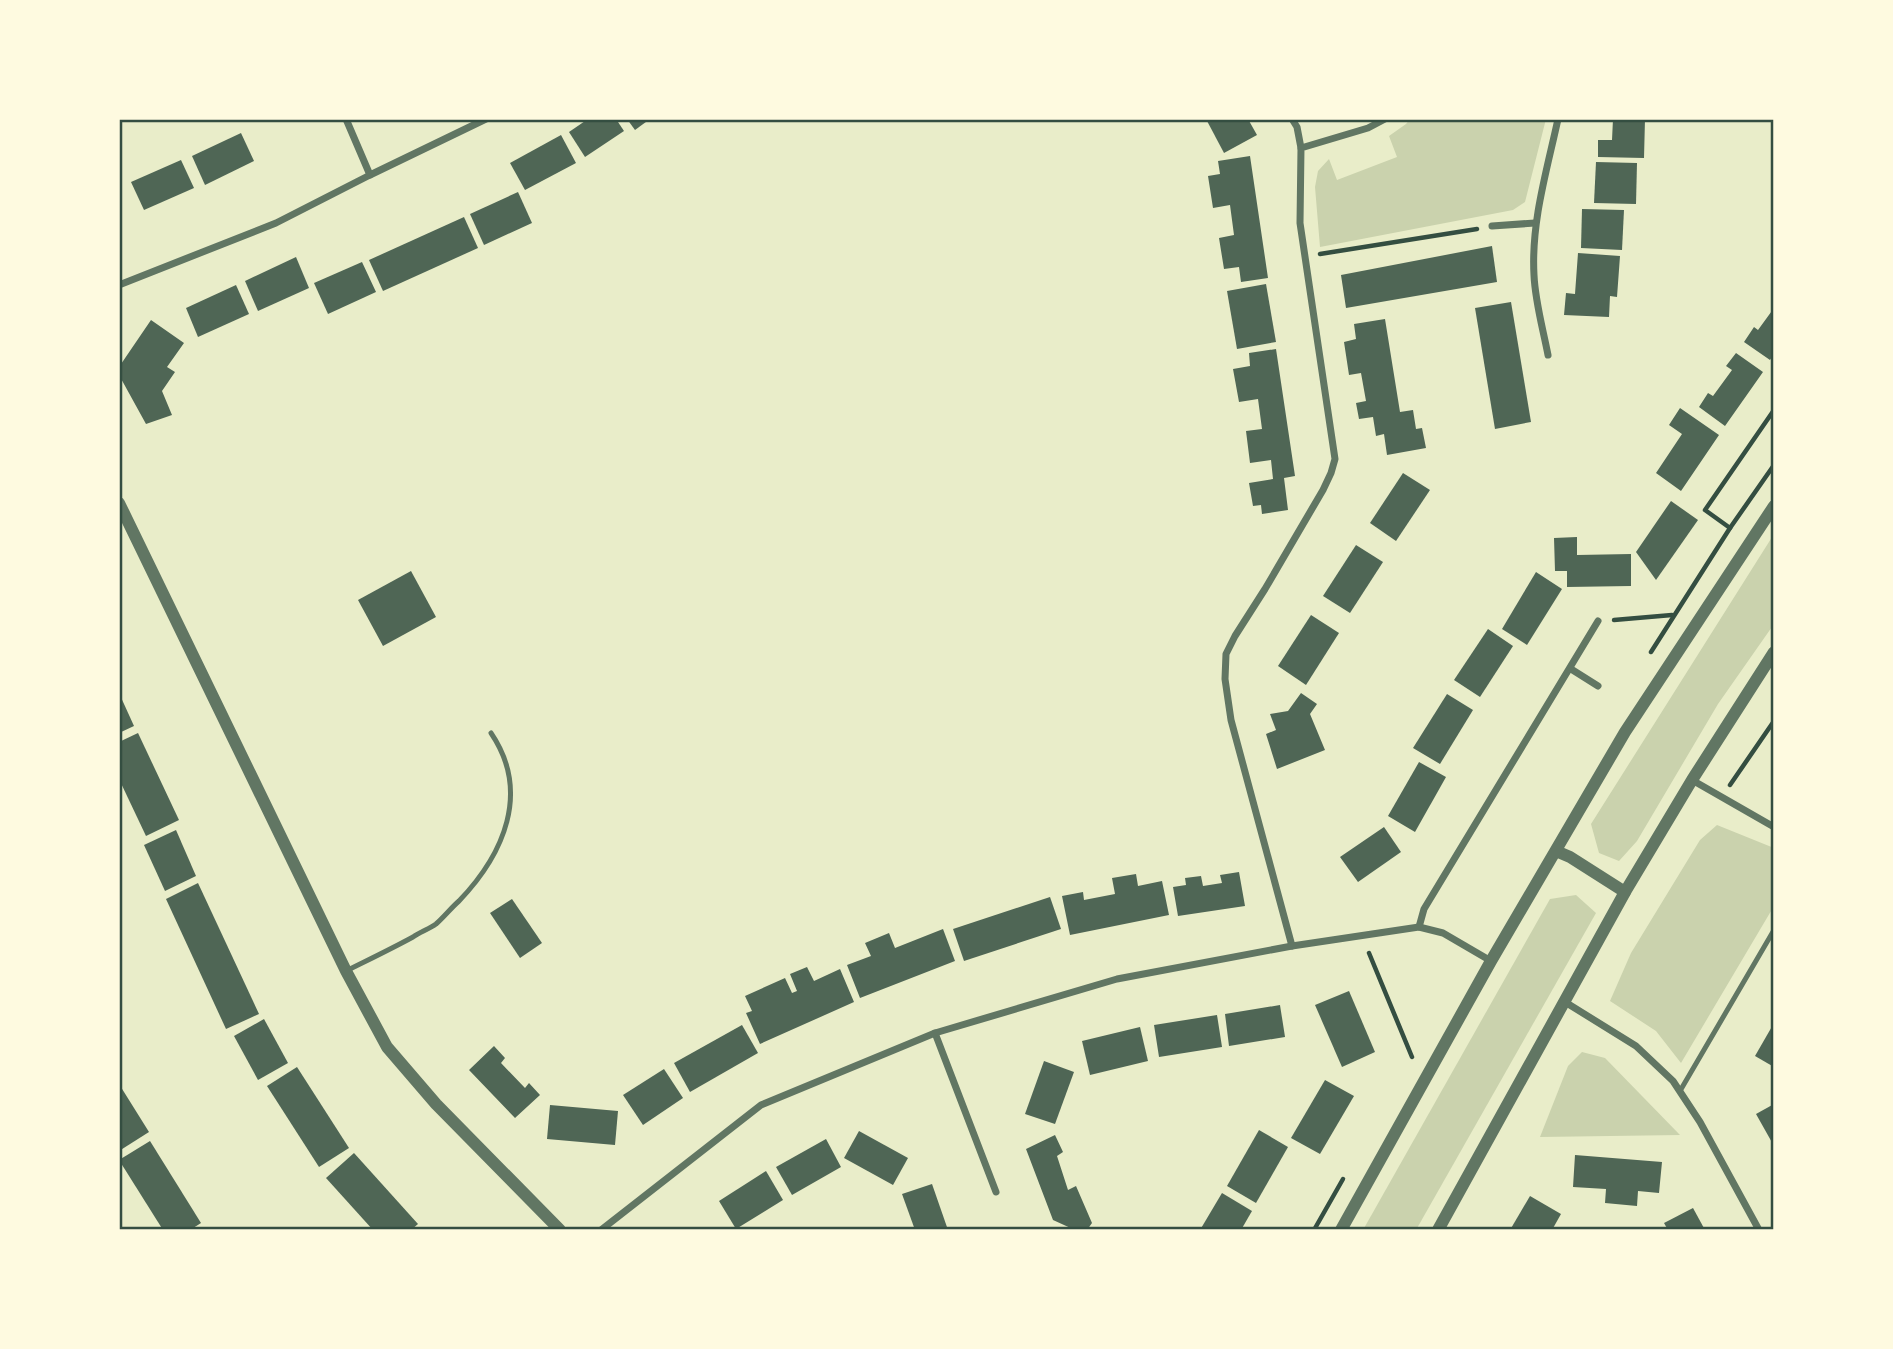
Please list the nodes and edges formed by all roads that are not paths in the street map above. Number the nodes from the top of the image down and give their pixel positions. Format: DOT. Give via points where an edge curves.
graph roads {
  1 [pos="346,119"];
  2 [pos="486,119"];
  3 [pos="1292,119"];
  4 [pos="1385,119"];
  5 [pos="1558,119"];
  6 [pos="1301,148"];
  7 [pos="370,175"];
  8 [pos="1535,223"];
  9 [pos="1492,226"];
  10 [pos="119,285"];
  11 [pos="1548,355"];
  12 [pos="119,503"];
  13 [pos="1774,506"];
  14 [pos="1598,621"];
  15 [pos="1774,652"];
  16 [pos="1571,669"];
  17 [pos="1598,686"];
  18 [pos="491,733"];
  19 [pos="1692,780"];
  20 [pos="1774,827"];
  21 [pos="1556,850"];
  22 [pos="1625,892"];
  23 [pos="1419,927"];
  24 [pos="1774,930"];
  25 [pos="1292,946"];
  26 [pos="1491,961"];
  27 [pos="346,971"];
  28 [pos="1565,1002"];
  29 [pos="935,1033"];
  30 [pos="1680,1091"];
  31 [pos="996,1192"];
  32 [pos="560,1230"];
  33 [pos="601,1230"];
  34 [pos="1341,1230"];
  35 [pos="1438,1230"];
  36 [pos="1759,1230"];
  1 -- 7 [label="street"];
  2 -- 7 [label="street"];
  3 -- 6 [label="street"];
  4 -- 6 [label="street"];
  5 -- 8 [label="street"];
  6 -- 25 [label="street" via="1300,223 1335,459 1323,490 1226,654 1225,679 1231,720"];
  7 -- 10 [label="street" via="276,223"];
  8 -- 9 [label="street"];
  8 -- 11 [label="street" via="1534,278"];
  12 -- 27 [label="street"];
  13 -- 21 [label="street" via="1625,732"];
  14 -- 16 [label="street"];
  15 -- 19 [label="street"];
  16 -- 17 [label="street"];
  16 -- 23 [label="street" via="1424,909"];
  18 -- 27 [label="lane" via="508,766 512,797 501,843 474,885 436,923"];
  19 -- 20 [label="street"];
  19 -- 22 [label="street"];
  21 -- 22 [label="street"];
  21 -- 26 [label="street"];
  22 -- 28 [label="street"];
  23 -- 25 [label="street"];
  23 -- 26 [label="street" via="1443,933"];
  24 -- 30 [label="lane"];
  25 -- 29 [label="street" via="1117,979"];
  26 -- 34 [label="street"];
  27 -- 32 [label="street" via="387,1047 436,1104"];
  28 -- 30 [label="street" via="1636,1046"];
  28 -- 35 [label="street"];
  29 -- 31 [label="street"];
  29 -- 33 [label="street" via="761,1105"];
  30 -- 36 [label="street"];
}
